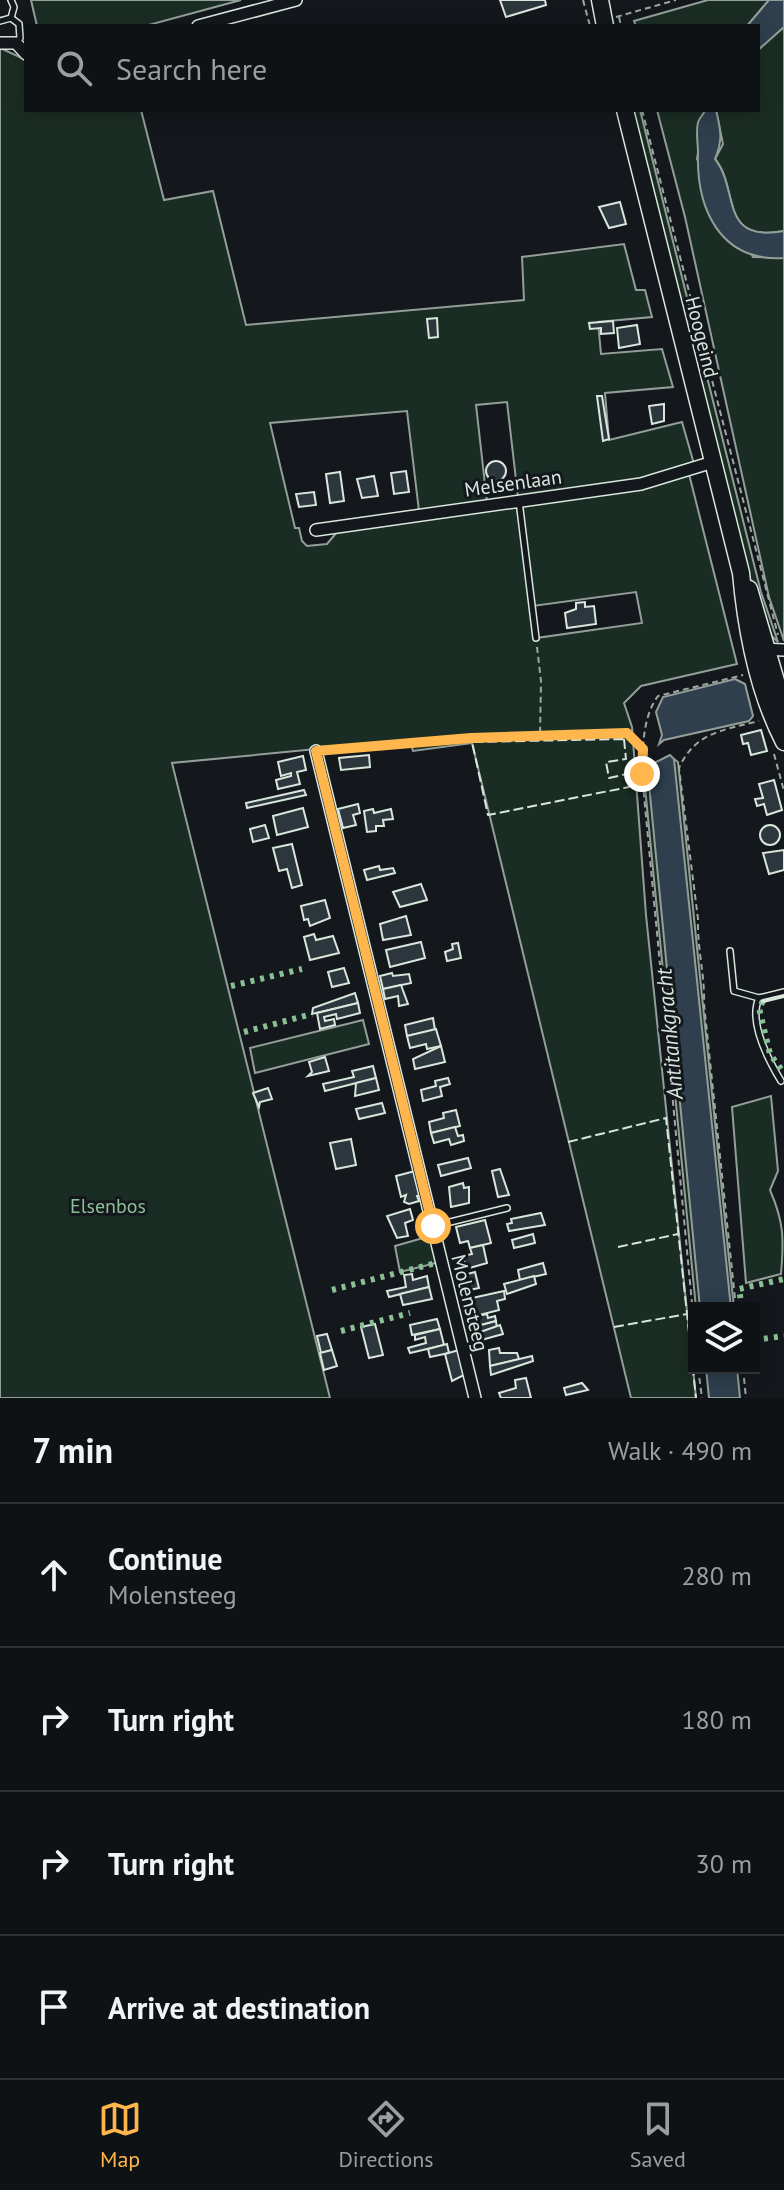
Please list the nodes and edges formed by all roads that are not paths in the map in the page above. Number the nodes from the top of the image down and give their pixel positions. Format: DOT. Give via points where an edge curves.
graph roads {
  1 [pos="11,0"];
  2 [pos="296,0"];
  3 [pos="11,18"];
  4 [pos="0,21"];
  5 [pos="206,24"];
  6 [pos="0,43"];
  7 [pos="16,43"];
  8 [pos="24,52"];
  9 [pos="626,112"];
  10 [pos="713,462"];
  11 [pos="519,500"];
  12 [pos="316,530"];
  13 [pos="536,638"];
  14 [pos="772,649"];
  15 [pos="784,742"];
  16 [pos="316,751"];
  17 [pos="730,951"];
  18 [pos="784,992"];
  19 [pos="759,998"];
  20 [pos="781,1081"];
  21 [pos="507,1208"];
  22 [pos="433,1226"];
  23 [pos="475,1398"];
  1 -- 3 [label="lane"];
  2 -- 5 [label="street"];
  3 -- 4 [label="lane"];
  3 -- 7 [label="lane" via="21,29"];
  6 -- 7 [label="street"];
  7 -- 8 [label="street"];
  9 -- 10 [label="main road, Hoogeind"];
  10 -- 11 [label="street, Melsenlaan" via="641,484"];
  10 -- 14 [label="main road, Hoogeind" via="741,573"];
  11 -- 12 [label="street, Melsenlaan"];
  11 -- 13 [label="lane"];
  14 -- 15 [label="main road"];
  14 -- 15 [label="main road" via="759,671 771,718"];
  16 -- 22 [label="street, Molensteeg"];
  17 -- 19 [label="lane" via="734,991"];
  18 -- 19 [label="lane"];
  19 -- 20 [label="lane" via="755,1006 766,1056"];
  21 -- 22 [label="lane"];
  22 -- 23 [label="street, Molensteeg"];
}
